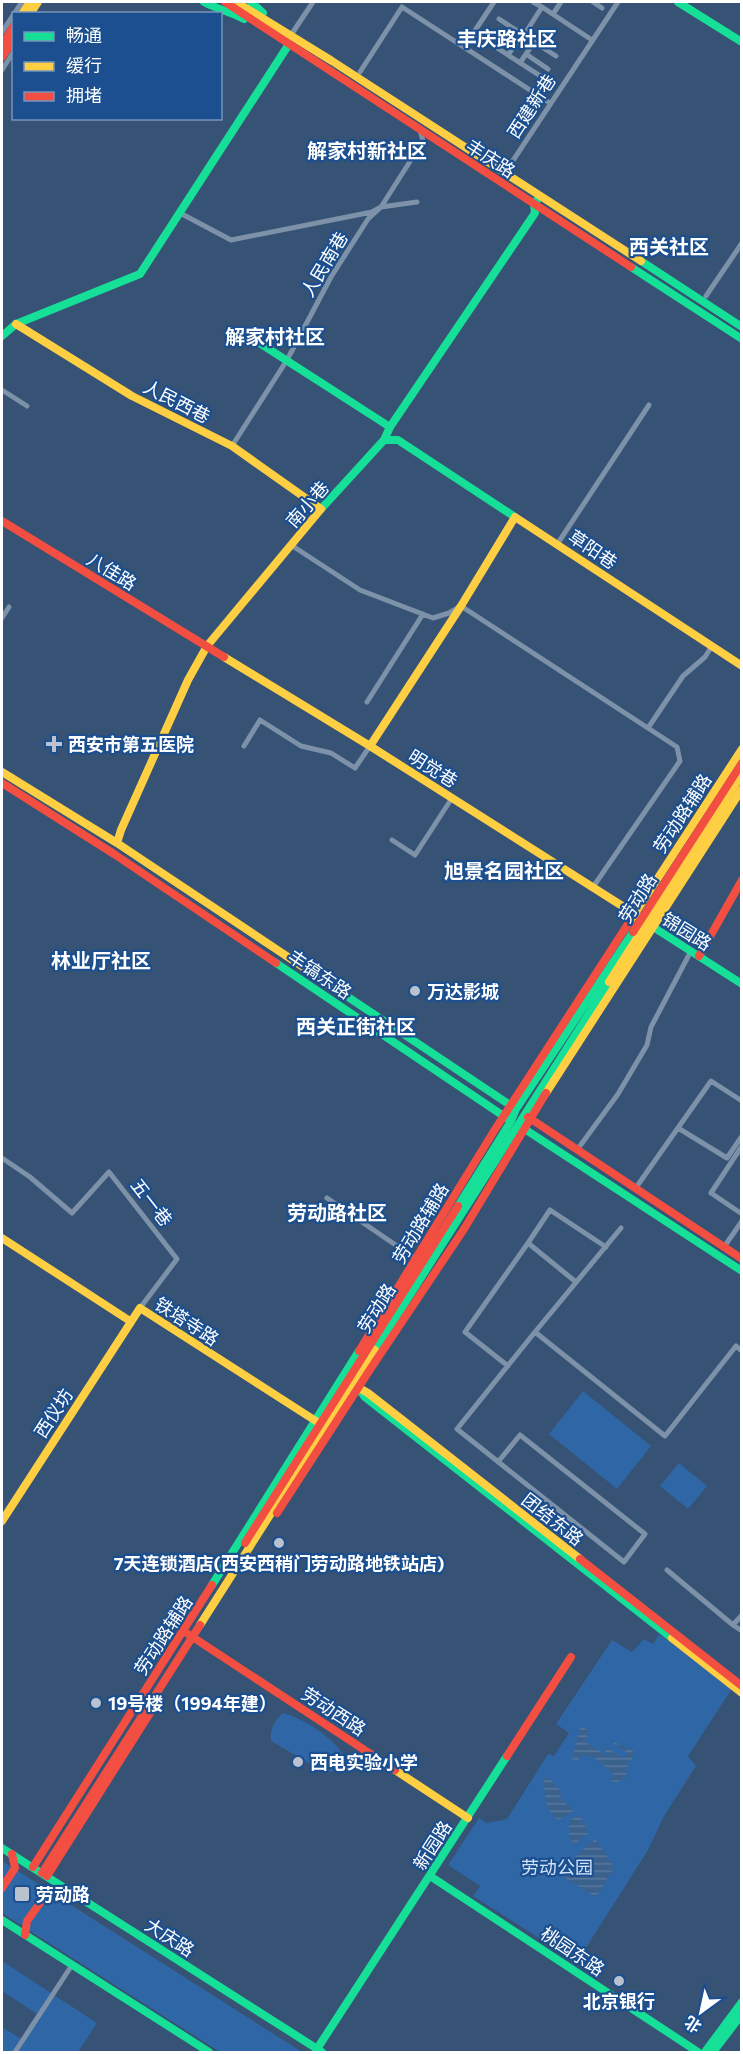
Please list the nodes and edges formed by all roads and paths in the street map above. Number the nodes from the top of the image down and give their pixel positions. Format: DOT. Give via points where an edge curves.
graph roads {
  1 [pos="35,2"];
  2 [pos="204,2"];
  3 [pos="225,2"];
  4 [pos="236,2"];
  5 [pos="251,2"];
  6 [pos="313,2"];
  7 [pos="494,2"];
  8 [pos="533,2"];
  9 [pos="561,2"];
  10 [pos="593,2"];
  11 [pos="618,2"];
  12 [pos="678,2"];
  13 [pos="542,7"];
  14 [pos="602,8"];
  15 [pos="18,10"];
  16 [pos="553,14"];
  17 [pos="12,19"];
  18 [pos="499,19"];
  19 [pos="12,29"];
  20 [pos="490,32"];
  21 [pos="2,33"];
  22 [pos="289,33"];
  23 [pos="474,33"];
  24 [pos="523,35"];
  25 [pos="275,36"];
  26 [pos="592,40"];
  27 [pos="12,42"];
  28 [pos="534,42"];
  29 [pos="741,42"];
  30 [pos="289,44"];
  31 [pos="2,45"];
  32 [pos="464,47"];
  33 [pos="514,47"];
  34 [pos="12,54"];
  35 [pos="526,54"];
  36 [pos="508,55"];
  37 [pos="556,56"];
  38 [pos="2,57"];
  39 [pos="520,63"];
  40 [pos="548,69"];
  41 [pos="2,70"];
  42 [pos="360,72"];
  43 [pos="544,79"];
  44 [pos="550,104"];
  45 [pos="420,130"];
  46 [pos="508,168"];
  47 [pos="540,195"];
  48 [pos="417,202"];
  49 [pos="534,204"];
  50 [pos="381,207"];
  51 [pos="180,213"];
  52 [pos="741,243"];
  53 [pos="706,296"];
  54 [pos="16,324"];
  55 [pos="741,327"];
  56 [pos="248,335"];
  57 [pos="2,336"];
  58 [pos="741,339"];
  59 [pos="287,360"];
  60 [pos="2,390"];
  61 [pos="649,405"];
  62 [pos="27,406"];
  63 [pos="390,427"];
  64 [pos="384,440"];
  65 [pos="232,446"];
  66 [pos="321,509"];
  67 [pos="515,517"];
  68 [pos="2,521"];
  69 [pos="558,543"];
  70 [pos="291,545"];
  71 [pos="460,606"];
  72 [pos="9,607"];
  73 [pos="423,614"];
  74 [pos="2,618"];
  75 [pos="207,646"];
  76 [pos="712,646"];
  77 [pos="741,666"];
  78 [pos="367,702"];
  79 [pos="648,728"];
  80 [pos="244,746"];
  81 [pos="369,746"];
  82 [pos="741,749"];
  83 [pos="741,762"];
  84 [pos="2,772"];
  85 [pos="741,774"];
  86 [pos="2,783"];
  87 [pos="741,789"];
  88 [pos="452,798"];
  89 [pos="392,840"];
  90 [pos="117,843"];
  91 [pos="741,880"];
  92 [pos="593,887"];
  93 [pos="738,894"];
  94 [pos="644,921"];
  95 [pos="691,951"];
  96 [pos="699,956"];
  97 [pos="741,984"];
  98 [pos="741,1101"];
  99 [pos="513,1107"];
  100 [pos="527,1117"];
  101 [pos="514,1123"];
  102 [pos="678,1128"];
  103 [pos="741,1136"];
  104 [pos="741,1146"];
  105 [pos="577,1150"];
  106 [pos="2,1158"];
  107 [pos="635,1189"];
  108 [pos="327,1198"];
  109 [pos="741,1214"];
  110 [pos="741,1221"];
  111 [pos="621,1228"];
  112 [pos="2,1238"];
  113 [pos="528,1243"];
  114 [pos="606,1247"];
  115 [pos="724,1247"];
  116 [pos="416,1259"];
  117 [pos="741,1259"];
  118 [pos="741,1271"];
  119 [pos="576,1282"];
  120 [pos="140,1308"];
  121 [pos="130,1321"];
  122 [pos="536,1332"];
  123 [pos="741,1351"];
  124 [pos="508,1366"];
  125 [pos="351,1382"];
  126 [pos="323,1426"];
  127 [pos="498,1462"];
  128 [pos="2,1521"];
  129 [pos="667,1570"];
  130 [pos="741,1615"];
  131 [pos="734,1625"];
  132 [pos="741,1631"];
  133 [pos="190,1635"];
  134 [pos="571,1657"];
  135 [pos="741,1686"];
  136 [pos="741,1693"];
  137 [pos="468,1818"];
  138 [pos="2,1848"];
  139 [pos="12,1854"];
  140 [pos="40,1871"];
  141 [pos="430,1876"];
  142 [pos="2,1888"];
  143 [pos="66,1889"];
  144 [pos="2,1920"];
  145 [pos="25,1935"];
  146 [pos="72,1965"];
  147 [pos="741,2002"];
  148 [pos="741,2014"];
  149 [pos="320,2051"];
  150 [pos="15,2052"];
  151 [pos="209,2052"];
  152 [pos="698,2052"];
  153 [pos="705,2052"];
  154 [pos="713,2052"];
  1 -- 15 [label="street"];
  2 -- 25 [label="street"];
  3 -- 25 [label="street, 丰庆路"];
  4 -- 22 [label="street, 丰庆路"];
  5 -- 22 [label="street"];
  6 -- 22 [label="street"];
  7 -- 23 [label="street"];
  8 -- 13 [label="street"];
  9 -- 16 [label="street"];
  10 -- 14 [label="street"];
  11 -- 26 [label="street, 西建新巷"];
  12 -- 29 [label="street"];
  13 -- 16 [label="street"];
  13 -- 24 [label="street"];
  16 -- 26 [label="street"];
  17 -- 21 [label="street"];
  18 -- 24 [label="street"];
  19 -- 31 [label="street"];
  20 -- 33 [label="street"];
  22 -- 47 [label="street, 丰庆路"];
  23 -- 32 [label="street"];
  23 -- 36 [label="street"];
  24 -- 28 [label="street"];
  24 -- 33 [label="street"];
  25 -- 30 [label="street, 丰庆路"];
  26 -- 44 [label="street, 西建新巷"];
  27 -- 38 [label="street"];
  28 -- 35 [label="street"];
  28 -- 37 [label="street"];
  30 -- 45 [label="street, 丰庆路"];
  30 -- 51 [label="street"];
  32 -- 42 [label="street" via="402,7"];
  32 -- 44 [label="street"];
  33 -- 36 [label="street"];
  34 -- 41 [label="street"];
  35 -- 39 [label="street"];
  35 -- 40 [label="street"];
  36 -- 39 [label="street"];
  39 -- 43 [label="street"];
  44 -- 46 [label="street, 西建新巷"];
  45 -- 49 [label="street, 丰庆路"];
  45 -- 50 [label="street, 人民南巷" via="423,141"];
  47 -- 49 [label="street, 南小巷"];
  47 -- 55 [label="street, 丰庆路"];
  48 -- 50 [label="street"];
  49 -- 58 [label="street, 丰庆路"];
  49 -- 63 [label="street, 南小巷" via="535,213"];
  50 -- 51 [label="street" via="231,240"];
  50 -- 59 [label="street, 人民南巷" via="368,219 331,276"];
  51 -- 54 [label="street" via="140,274"];
  52 -- 53 [label="street"];
  54 -- 57 [label="street"];
  54 -- 65 [label="street, 人民西巷" via="132,396"];
  56 -- 59 [label="street"];
  59 -- 63 [label="street"];
  59 -- 65 [label="street, 人民南巷"];
  60 -- 62 [label="street"];
  61 -- 69 [label="street"];
  63 -- 64 [label="street, 南小巷"];
  64 -- 66 [label="street, 南小巷"];
  64 -- 67 [label="street, 草阳巷" via="398,441"];
  65 -- 66 [label="street, 人民西巷"];
  66 -- 70 [label="street, 南小巷"];
  67 -- 69 [label="street, 草阳巷"];
  67 -- 71 [label="street"];
  68 -- 75 [label="street, 八佳路"];
  69 -- 76 [label="street, 草阳巷"];
  70 -- 73 [label="street" via="360,590"];
  70 -- 75 [label="street, 南小巷"];
  71 -- 73 [label="street" via="433,618"];
  71 -- 79 [label="street"];
  71 -- 81 [label="street"];
  72 -- 74 [label="street"];
  73 -- 78 [label="street"];
  75 -- 81 [label="street, 明觉巷"];
  75 -- 90 [label="street, 南小巷" via="188,680"];
  76 -- 77 [label="street, 草阳巷"];
  76 -- 79 [label="street" via="683,676"];
  79 -- 92 [label="street" via="676,747 681,761"];
  80 -- 81 [label="street" via="260,720 301,746 331,753 355,768"];
  81 -- 88 [label="street, 明觉巷"];
  82 -- 94 [label="street, 劳动路辅路"];
  83 -- 94 [label="street, 劳动路"];
  84 -- 90 [label="street, 丰镐东路"];
  85 -- 94 [label="street, 劳动路"];
  86 -- 101 [label="street, 丰镐东路"];
  87 -- 94 [label="street, 劳动路辅路"];
  88 -- 89 [label="street" via="415,855"];
  88 -- 92 [label="street, 明觉巷"];
  90 -- 99 [label="street, 丰镐东路"];
  91 -- 93 [label="street"];
  92 -- 94 [label="street, 明觉巷"];
  93 -- 96 [label="street"];
  94 -- 95 [label="street, 锦园路"];
  94 -- 99 [label="street, 劳动路"];
  94 -- 100 [label="street, 劳动路"];
  95 -- 96 [label="street, 锦园路"];
  95 -- 105 [label="street" via="651,1027 647,1045 618,1094"];
  96 -- 97 [label="street, 锦园路"];
  98 -- 102 [label="street" via="711,1081"];
  99 -- 100 [label="street, 丰镐东路"];
  99 -- 101 [label="street, 劳动路"];
  100 -- 101 [label="street, 劳动路"];
  100 -- 105 [label="street, 丰镐东路"];
  101 -- 116 [label="street, 劳动路辅路"];
  101 -- 118 [label="street, 丰镐东路"];
  101 -- 125 [label="street, 劳动路"];
  102 -- 103 [label="street" via="727,1158"];
  102 -- 107 [label="street"];
  104 -- 109 [label="street" via="711,1193"];
  105 -- 107 [label="street, 丰镐东路"];
  106 -- 120 [label="street, 五一巷" via="72,1212 109,1172 177,1258"];
  107 -- 115 [label="street, 丰镐东路"];
  108 -- 116 [label="street"];
  110 -- 115 [label="street"];
  111 -- 114 [label="street"];
  112 -- 121 [label="street, 铁塔寺路"];
  113 -- 114 [label="street" via="550,1210"];
  113 -- 119 [label="street"];
  113 -- 124 [label="street" via="465,1332"];
  114 -- 119 [label="street"];
  115 -- 117 [label="street, 丰镐东路"];
  116 -- 125 [label="street, 劳动路辅路"];
  119 -- 122 [label="street"];
  120 -- 121 [label="street, 铁塔寺路"];
  120 -- 126 [label="street, 铁塔寺路"];
  121 -- 128 [label="street, 西仪坊"];
  122 -- 123 [label="street" via="665,1436 736,1346"];
  122 -- 124 [label="street"];
  124 -- 127 [label="street" via="457,1429"];
  125 -- 126 [label="street, 劳动路"];
  125 -- 126 [label="street, 劳动路辅路"];
  125 -- 135 [label="street, 团结东路"];
  125 -- 136 [label="street"];
  126 -- 133 [label="street, 劳动路"];
  127 -- 127 [label="street" via="624,1562 645,1534 520,1435"];
  129 -- 131 [label="street"];
  130 -- 131 [label="street"];
  131 -- 132 [label="street"];
  133 -- 137 [label="street, 劳动西路"];
  133 -- 140 [label="street, 劳动路辅路"];
  133 -- 140 [label="street, 劳动路"];
  134 -- 137 [label="street, 新园路"];
  137 -- 141 [label="street, 新园路"];
  138 -- 139 [label="street, 大庆路"];
  139 -- 140 [label="street, 大庆路"];
  139 -- 142 [label="street" via="15,1868"];
  140 -- 143 [label="street, 大庆路"];
  141 -- 149 [label="street, 新园路"];
  141 -- 152 [label="street, 桃园东路"];
  143 -- 145 [label="street" via="48,1892 27,1921"];
  143 -- 149 [label="street, 大庆路"];
  144 -- 145 [label="street"];
  145 -- 146 [label="street"];
  146 -- 150 [label="street"];
  146 -- 151 [label="street"];
  147 -- 153 [label="street"];
  148 -- 154 [label="street"];
}
